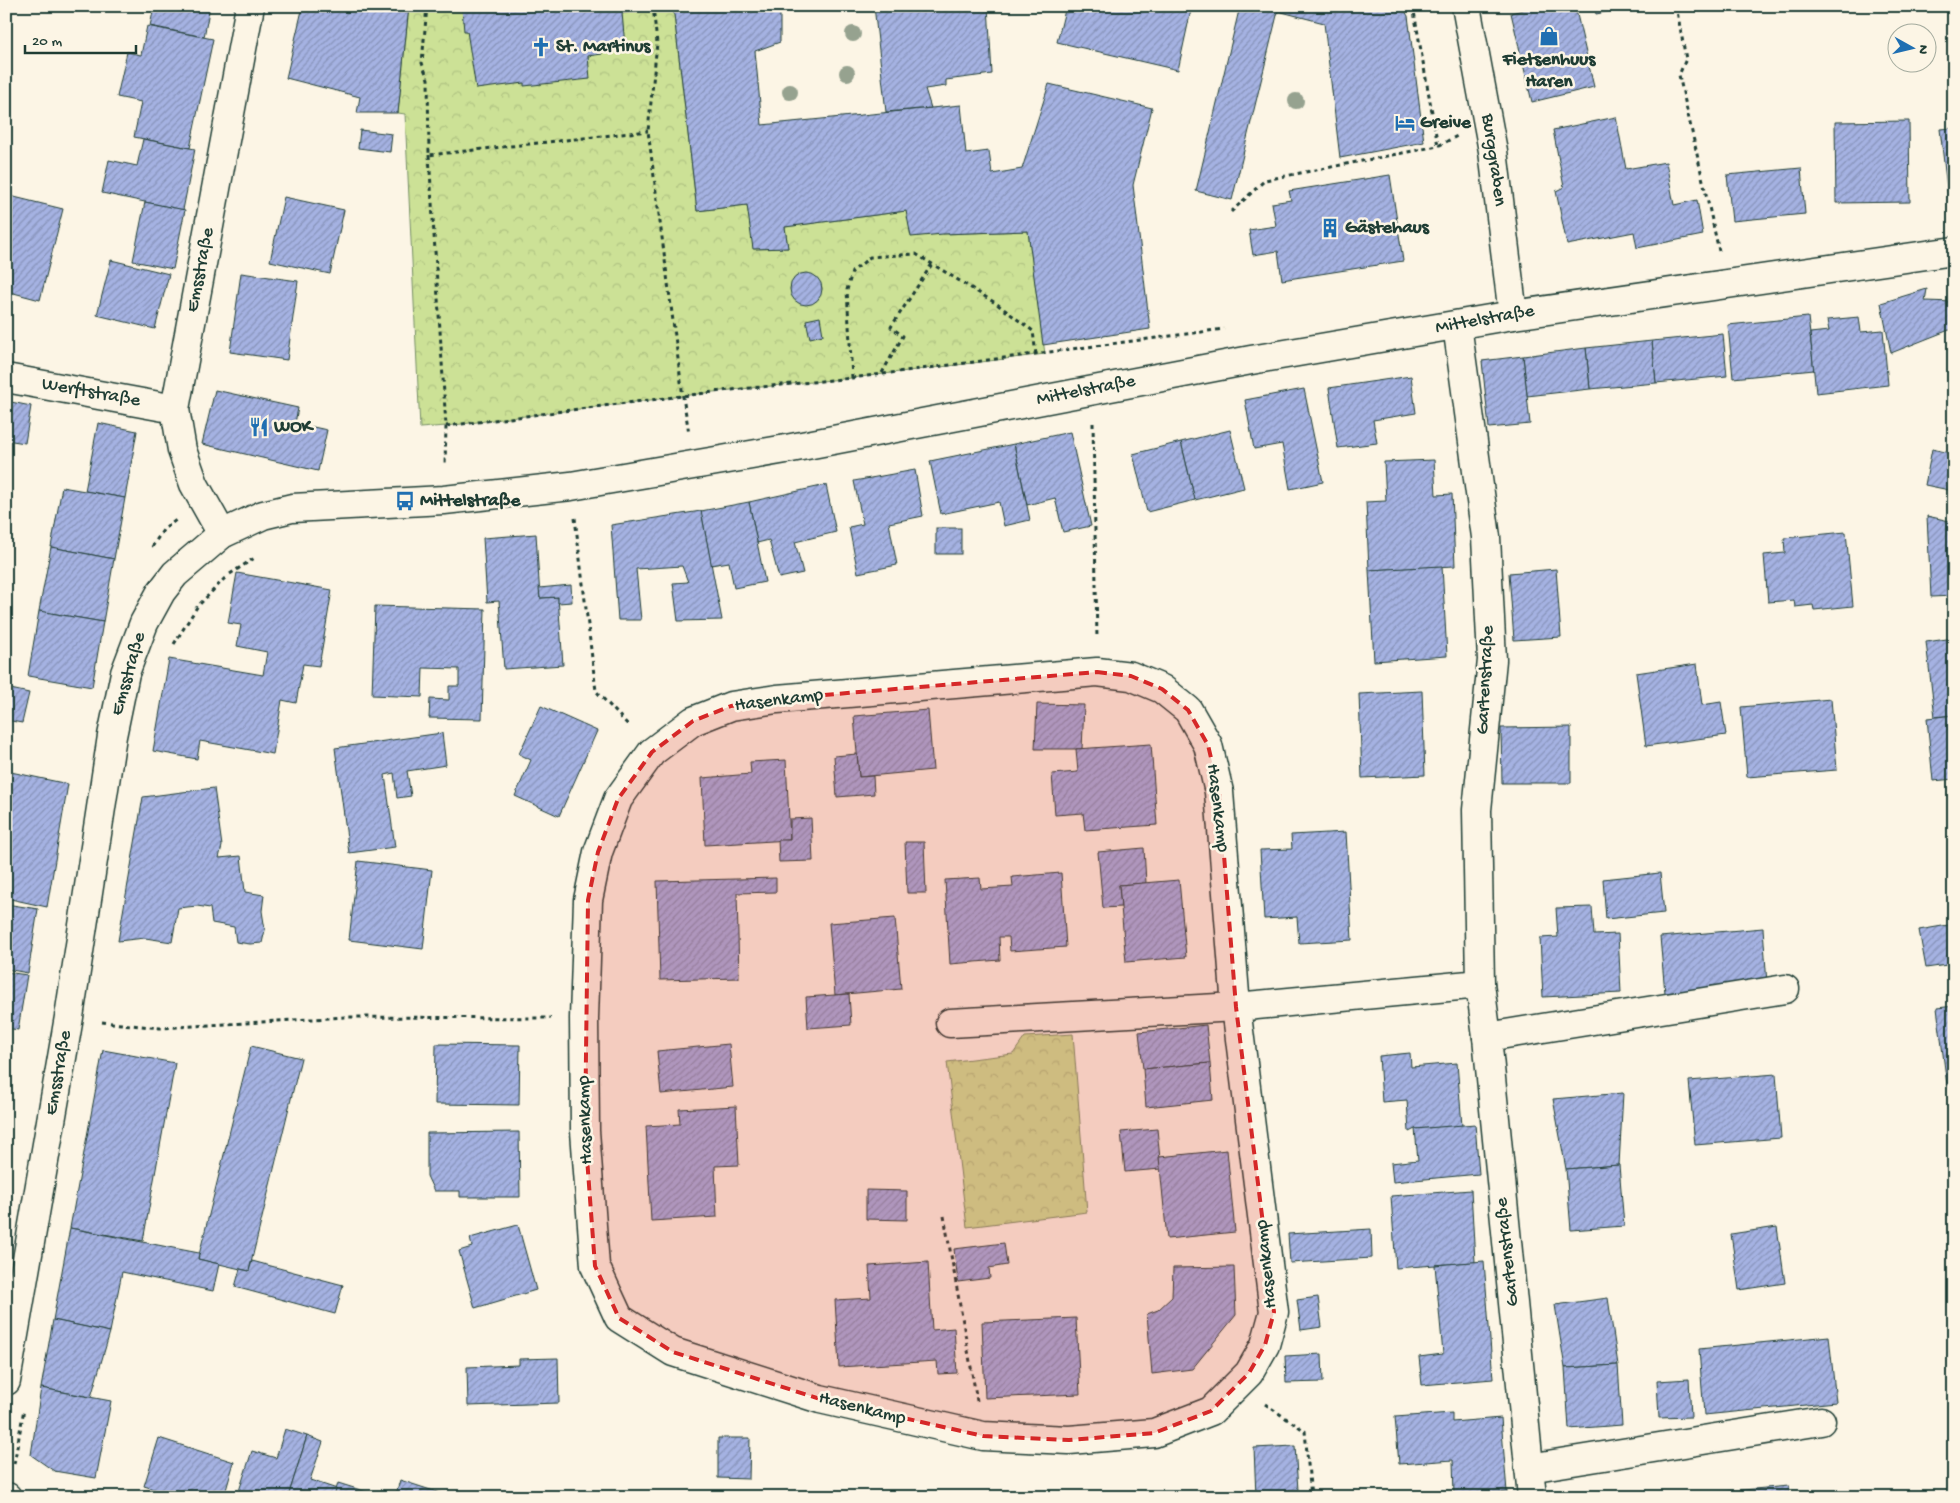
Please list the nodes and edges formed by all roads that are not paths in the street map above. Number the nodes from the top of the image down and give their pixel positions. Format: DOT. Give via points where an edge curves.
graph roads {
  1 [pos="250,6"];
  2 [pos="1466,6"];
  3 [pos="1954,250"];
  4 [pos="1513,315"];
  5 [pos="1457,325"];
  6 [pos="6,378"];
  7 [pos="175,409"];
  8 [pos="222,534"];
  9 [pos="1480,984"];
  10 [pos="1785,989"];
  11 [pos="1236,1006"];
  12 [pos="950,1023"];
  13 [pos="1487,1037"];
  14 [pos="6,1382"];
  15 [pos="1821,1421"];
  16 [pos="1529,1468"];
  17 [pos="1532,1497"];
  1 -- 7 [label="street, Emsstraße"];
  2 -- 4 [label="street, Burggraben" via="1489,126"];
  3 -- 4 [label="street, Mittelstraße"];
  4 -- 5 [label="street, Mittelstraße"];
  5 -- 8 [label="street, Mittelstraße" via="571,486 444,500 292,508 263,515"];
  5 -- 9 [label="street, Gartenstraße" via="1486,537 1492,660 1477,810"];
  6 -- 7 [label="street, Werftstraße"];
  7 -- 8 [label="street, Emsstraße" via="182,450 194,484"];
  8 -- 14 [label="street, Emsstraße" via="175,574 161,592 144,624 126,673 112,736 69,1017"];
  9 -- 11 [label="street"];
  9 -- 13 [label="street, Gartenstraße"];
  10 -- 13 [label="street"];
  11 -- 11 [label="street, Hasenkamp" via="1219,792 1208,745 1188,710 1162,689 1132,676 1097,672 777,699 730,706 693,720 652,752 618,799 598,852 588,900 585,1132 594,1266 619,1318 673,1352 820,1399 983,1436 1069,1440 1154,1433 1212,1411 1250,1373 1265,1345 1274,1312"];
  11 -- 12 [label="street"];
  13 -- 16 [label="street, Gartenstraße"];
  15 -- 16 [label="street"];
  16 -- 17 [label="street, Gartenstraße"];
}
